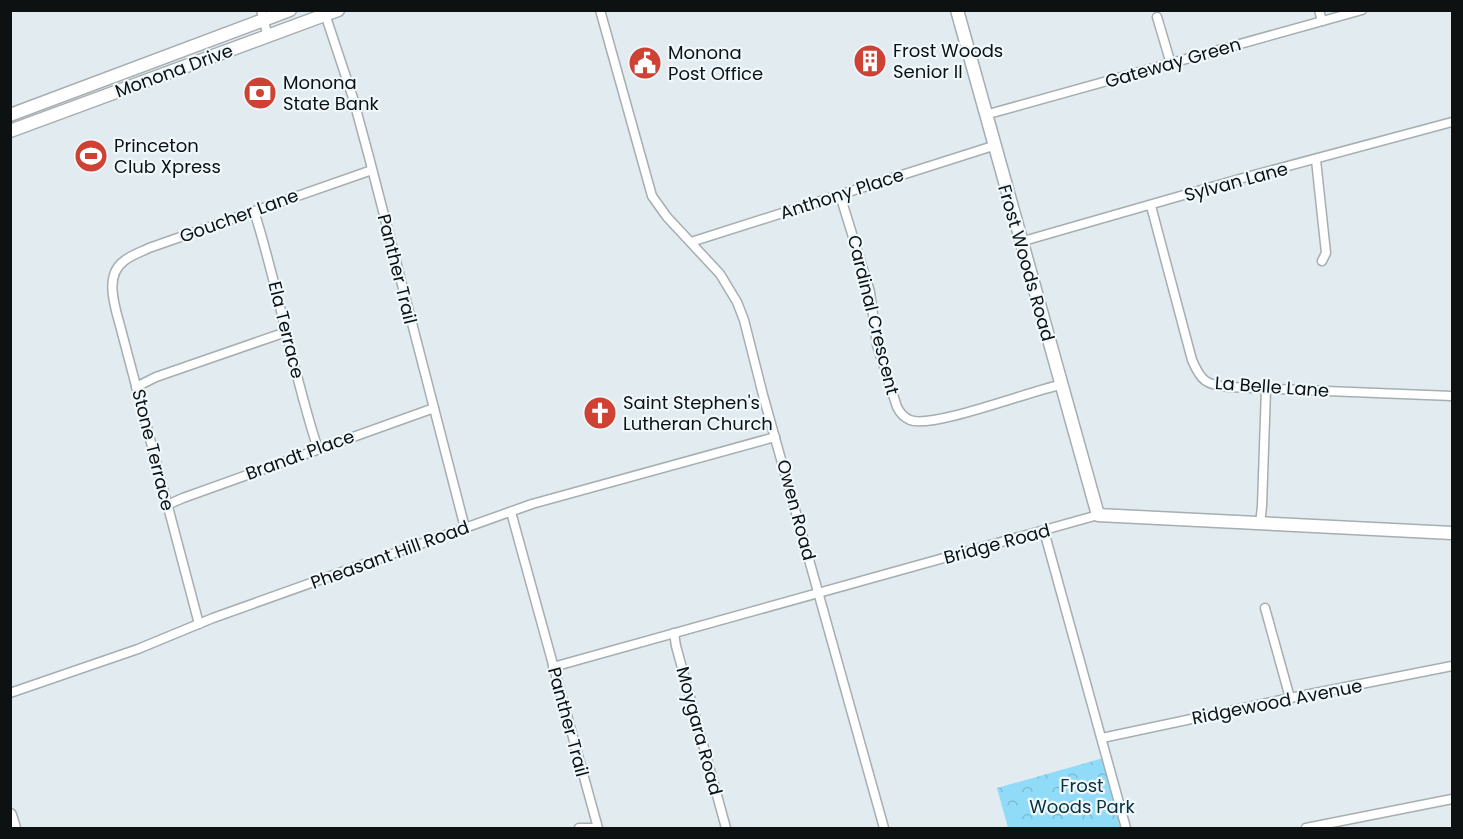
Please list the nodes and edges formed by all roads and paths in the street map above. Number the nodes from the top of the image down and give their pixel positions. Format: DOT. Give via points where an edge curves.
graph roads {
  1 [pos="291,10"];
  2 [pos="600,10"];
  3 [pos="957,10"];
  4 [pos="1319,10"];
  5 [pos="1362,10"];
  6 [pos="329,12"];
  7 [pos="262,15"];
  8 [pos="1157,17"];
  9 [pos="1322,21"];
  10 [pos="268,37"];
  11 [pos="1171,64"];
  12 [pos="10,115"];
  13 [pos="985,115"];
  14 [pos="1452,122"];
  15 [pos="10,131"];
  16 [pos="993,146"];
  17 [pos="1316,160"];
  18 [pos="372,170"];
  19 [pos="840,195"];
  20 [pos="1151,206"];
  21 [pos="254,211"];
  22 [pos="691,242"];
  23 [pos="1020,242"];
  24 [pos="1322,261"];
  25 [pos="115,275"];
  26 [pos="286,332"];
  27 [pos="1060,385"];
  28 [pos="136,387"];
  29 [pos="1266,389"];
  30 [pos="1452,396"];
  31 [pos="434,408"];
  32 [pos="776,436"];
  33 [pos="318,449"];
  34 [pos="168,505"];
  35 [pos="511,512"];
  36 [pos="1098,515"];
  37 [pos="1260,524"];
  38 [pos="465,528"];
  39 [pos="1044,531"];
  40 [pos="1452,533"];
  41 [pos="819,594"];
  42 [pos="1265,608"];
  43 [pos="199,624"];
  44 [pos="674,633"];
  45 [pos="1452,666"];
  46 [pos="553,667"];
  47 [pos="10,693"];
  48 [pos="1290,698"];
  49 [pos="1101,738"];
  50 [pos="1452,799"];
  51 [pos="10,814"];
  52 [pos="1322,827"];
  53 [pos="14,828"];
  54 [pos="579,828"];
  55 [pos="598,828"];
  56 [pos="726,828"];
  57 [pos="884,828"];
  58 [pos="1126,828"];
  59 [pos="1306,828"];
  1 -- 7 [label="street, Monona Drive"];
  2 -- 22 [label="street, Owen Road" via="652,196"];
  3 -- 13 [label="street, Frost Woods Road"];
  4 -- 9 [label="street"];
  5 -- 9 [label="street, Gateway Green"];
  6 -- 10 [label="street, Monona Drive"];
  6 -- 18 [label="street, Panther Trail"];
  7 -- 10 [label="street"];
  7 -- 12 [label="street, Monona Drive"];
  8 -- 11 [label="street"];
  9 -- 11 [label="street, Gateway Green"];
  10 -- 15 [label="street, Monona Drive"];
  11 -- 13 [label="street, Gateway Green"];
  13 -- 16 [label="street, Frost Woods Road"];
  14 -- 17 [label="street, Sylvan Lane"];
  16 -- 19 [label="street, Anthony Place"];
  16 -- 23 [label="street, Frost Woods Road"];
  17 -- 20 [label="street, Sylvan Lane"];
  17 -- 24 [label="street" via="1326,253"];
  18 -- 21 [label="street, Goucher Lane"];
  18 -- 31 [label="street, Panther Trail"];
  19 -- 22 [label="street, Anthony Place"];
  19 -- 27 [label="street, Cardinal Crescent" via="870,292 877,345 901,415 910,420 932,421"];
  20 -- 23 [label="street, Sylvan Lane"];
  20 -- 29 [label="street, La Belle Lane" via="1199,376 1214,386"];
  21 -- 25 [label="street, Goucher Lane" via="149,248 123,261"];
  21 -- 26 [label="street, Ela Terrace"];
  22 -- 32 [label="street, Owen Road" via="720,274 738,304"];
  23 -- 27 [label="street, Frost Woods Road"];
  25 -- 28 [label="street, Stone Terrace" via="114,296"];
  26 -- 28 [label="street"];
  26 -- 33 [label="street, Ela Terrace"];
  27 -- 36 [label="street, Frost Woods Road"];
  28 -- 34 [label="street, Stone Terrace"];
  29 -- 30 [label="street, La Belle Lane"];
  29 -- 37 [label="street"];
  31 -- 33 [label="street, Brandt Place"];
  31 -- 38 [label="street, Panther Trail"];
  32 -- 35 [label="street, Pheasant Hill Road"];
  32 -- 41 [label="street, Owen Road"];
  33 -- 34 [label="street, Brandt Place"];
  34 -- 43 [label="street, Stone Terrace"];
  35 -- 38 [label="street, Pheasant Hill Road"];
  35 -- 46 [label="street, Panther Trail"];
  36 -- 37 [label="street, Bridge Road"];
  36 -- 39 [label="street, Bridge Road"];
  37 -- 40 [label="street, Bridge Road"];
  38 -- 43 [label="street, Pheasant Hill Road"];
  39 -- 41 [label="street, Bridge Road"];
  39 -- 49 [label="street"];
  41 -- 44 [label="street, Bridge Road"];
  41 -- 57 [label="street, Owen Road"];
  42 -- 48 [label="street"];
  43 -- 47 [label="street, Pheasant Hill Road"];
  44 -- 46 [label="street, Bridge Road"];
  44 -- 56 [label="street, Moygara Road"];
  45 -- 48 [label="street, Ridgewood Avenue"];
  46 -- 55 [label="street, Panther Trail"];
  48 -- 49 [label="street, Ridgewood Avenue"];
  49 -- 58 [label="street"];
  50 -- 52 [label="street"];
  51 -- 53 [label="street"];
  52 -- 59 [label="street"];
  54 -- 55 [label="street"];
}
